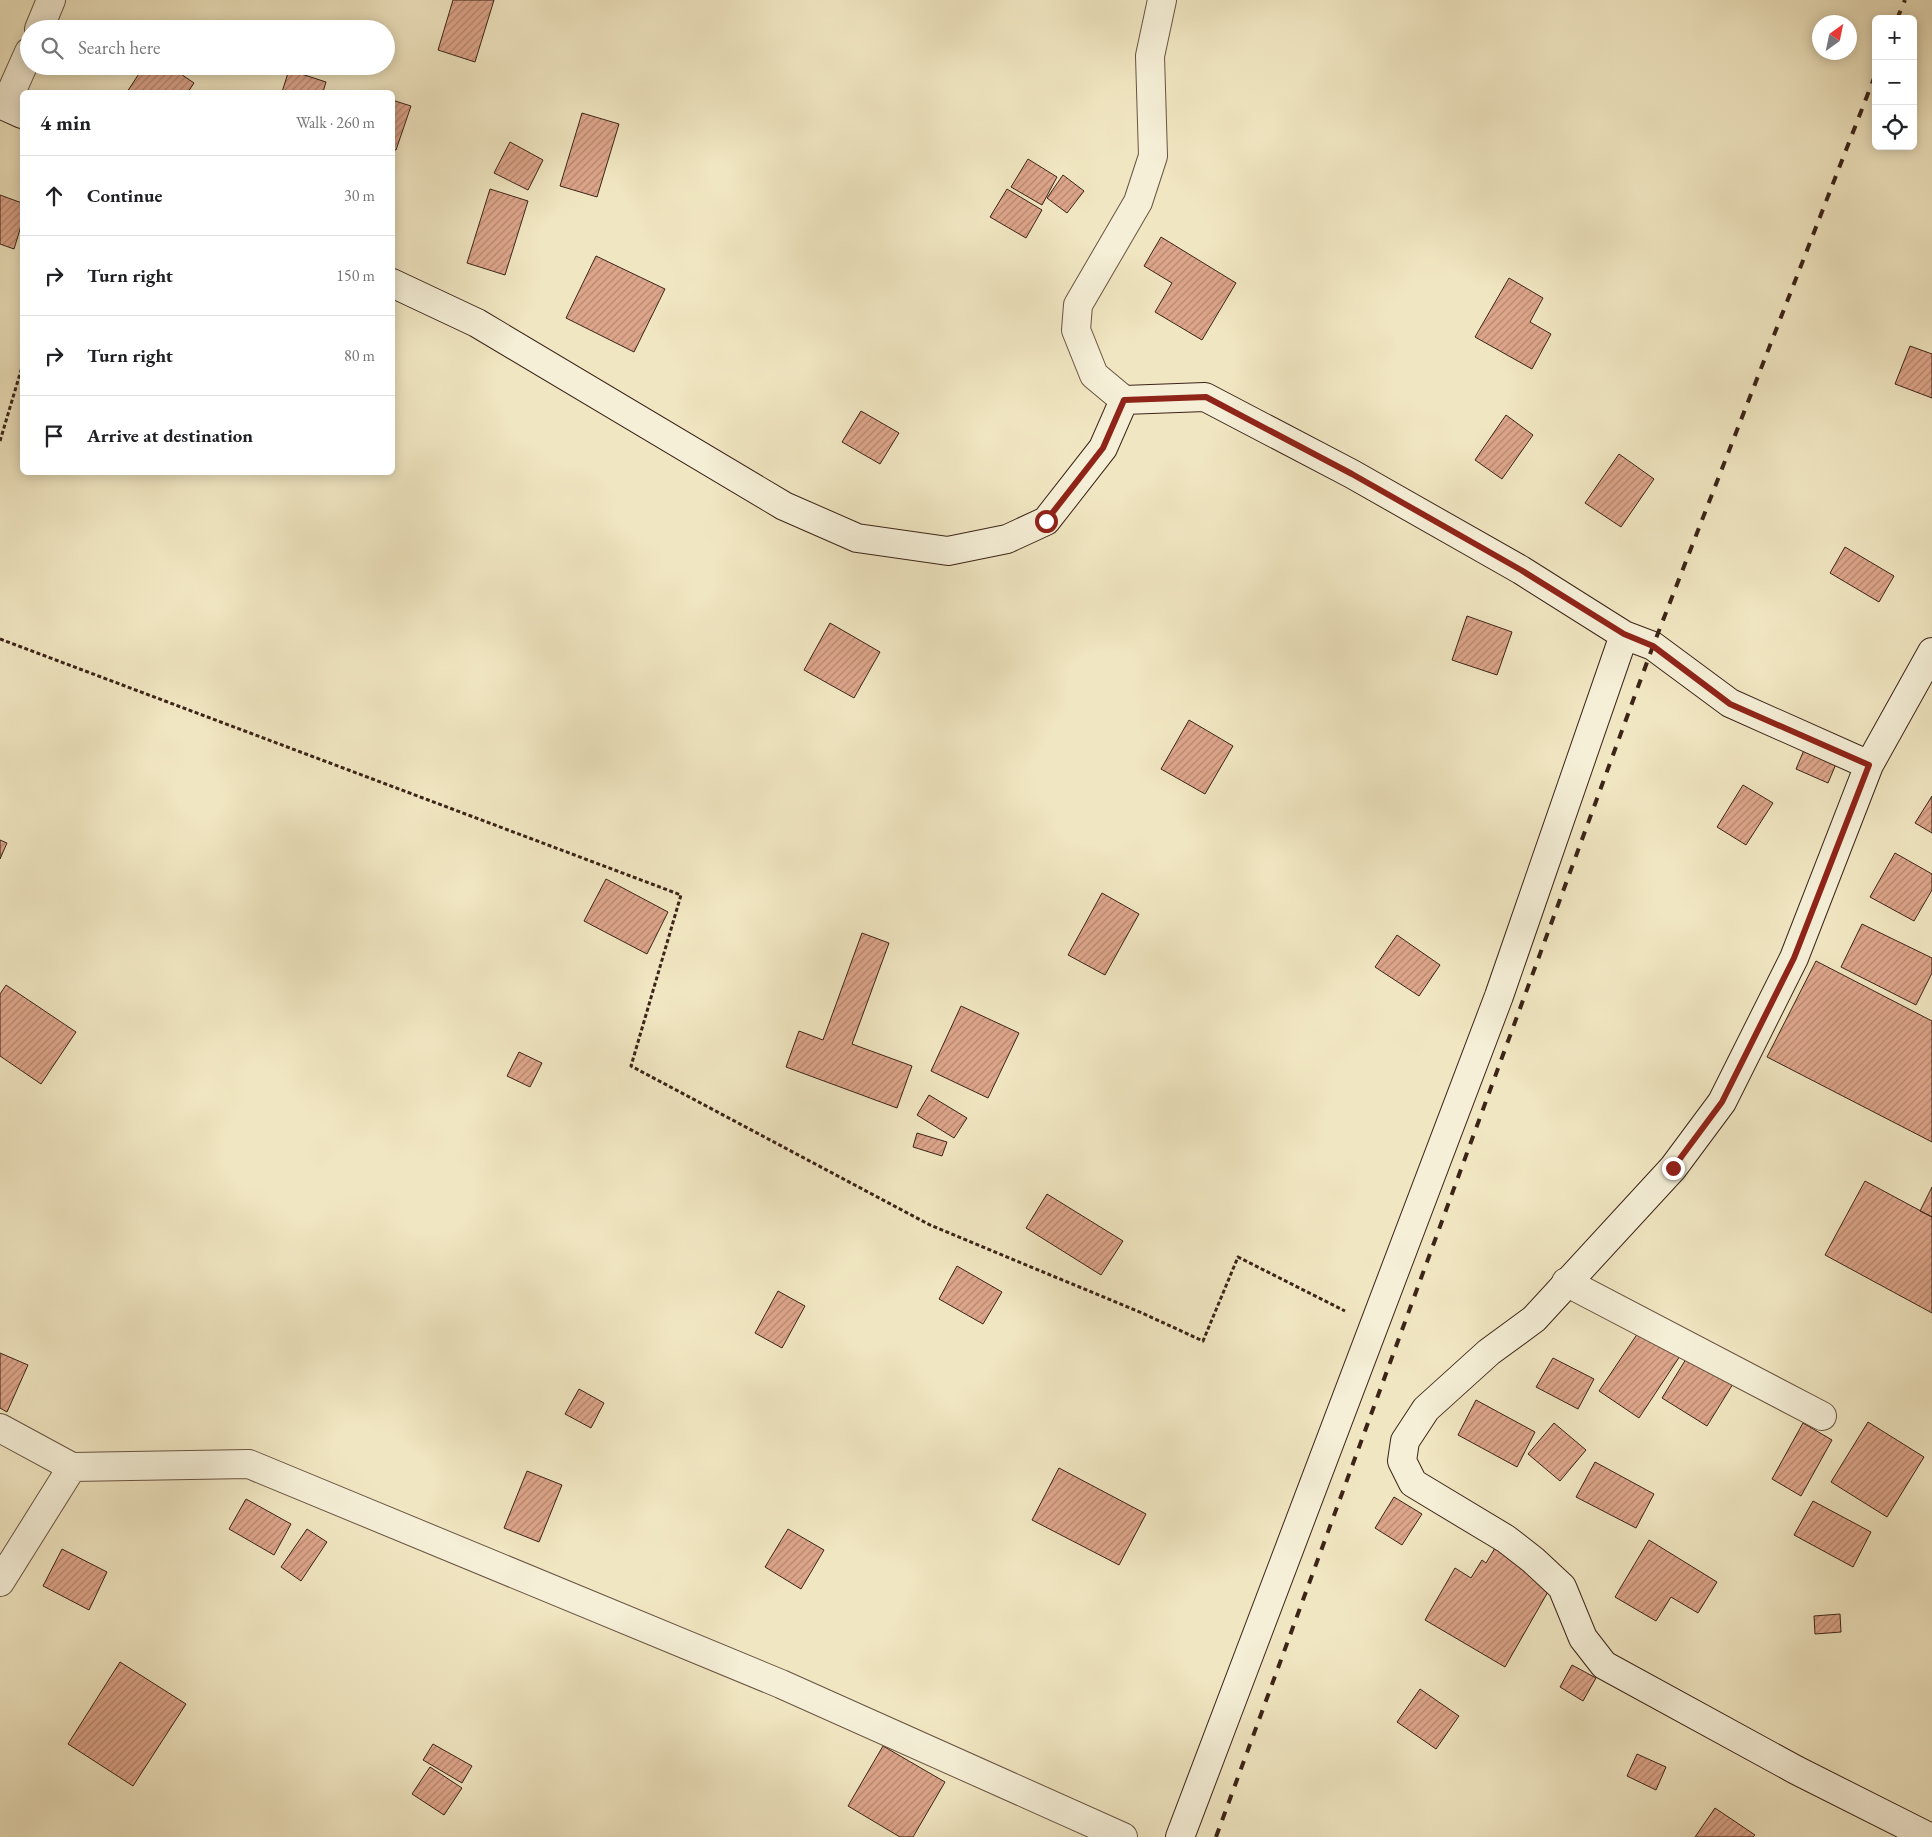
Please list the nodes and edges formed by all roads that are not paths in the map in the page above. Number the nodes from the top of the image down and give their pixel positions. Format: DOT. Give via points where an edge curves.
graph roads {
  1 [pos="51,0"];
  2 [pos="1162,0"];
  3 [pos="43,20"];
  4 [pos="21,75"];
  5 [pos="9,108"];
  6 [pos="395,283"];
  7 [pos="1124,400"];
  8 [pos="1624,634"];
  9 [pos="1932,652"];
  10 [pos="1869,765"];
  11 [pos="1566,1282"];
  12 [pos="1822,1416"];
  13 [pos="0,1428"];
  14 [pos="72,1467"];
  15 [pos="0,1582"];
  16 [pos="1123,1837"];
  17 [pos="1180,1837"];
  18 [pos="1929,1837"];
  1 -- 3 [label="street"];
  2 -- 7 [label="street" via="1150,56 1153,156 1138,202 1078,305 1076,330 1094,375"];
  4 -- 5 [label="street"];
  6 -- 7 [label="street" via="477,323 784,506 856,538 948,551 1007,540 1046,521 1103,448"];
  7 -- 8 [label="street" via="1206,397 1352,474 1521,570"];
  8 -- 10 [label="street" via="1653,646 1730,704"];
  8 -- 17 [label="street" via="1499,996"];
  9 -- 10 [label="street"];
  10 -- 11 [label="street" via="1794,958 1722,1102 1673,1168"];
  11 -- 12 [label="street"];
  11 -- 18 [label="street" via="1534,1319 1489,1352 1426,1409 1405,1441 1402,1462 1413,1484 1506,1539 1562,1587 1583,1638 1604,1665 1796,1770"];
  13 -- 14 [label="street"];
  14 -- 15 [label="street"];
  14 -- 16 [label="street" via="249,1464 781,1684"];
}
